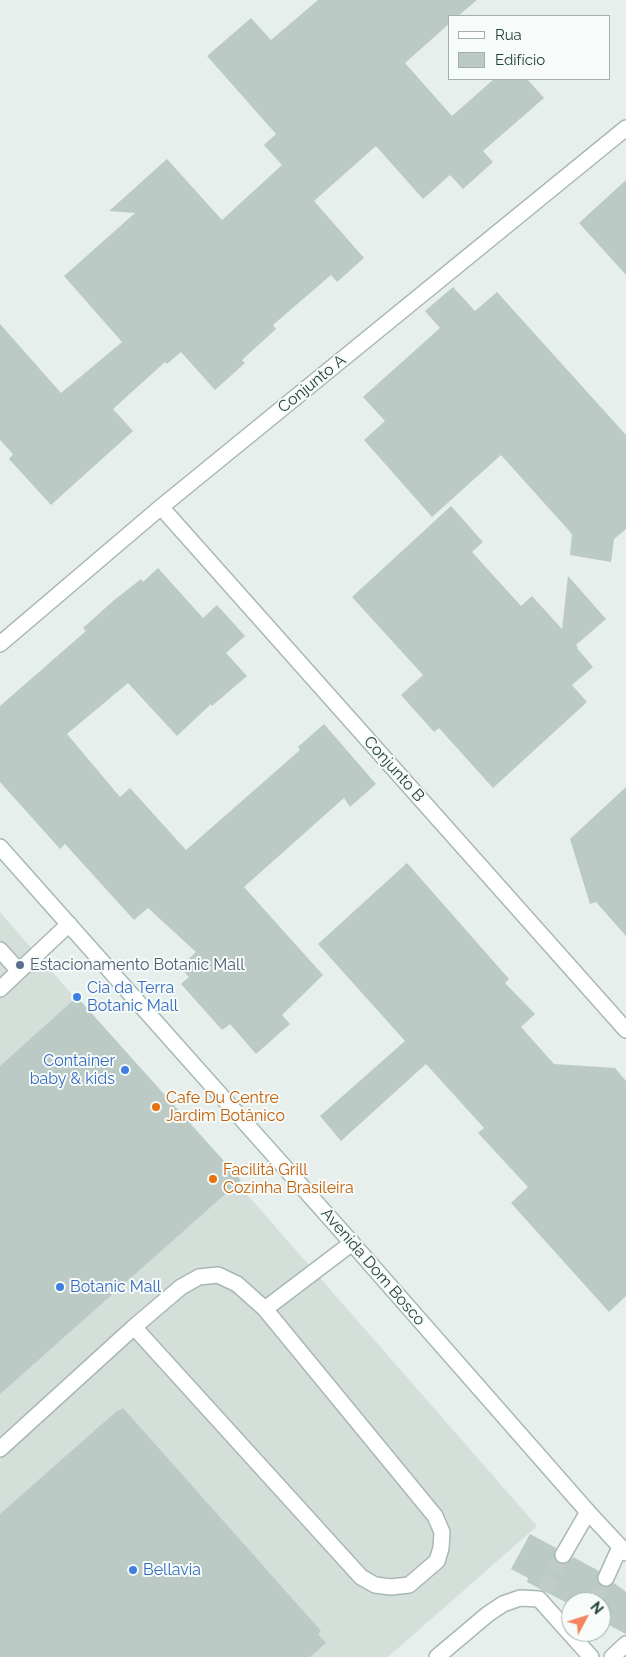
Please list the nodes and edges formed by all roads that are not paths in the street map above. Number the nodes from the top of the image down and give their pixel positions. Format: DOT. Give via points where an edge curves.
graph roads {
  1 [pos="626,128"];
  2 [pos="162,507"];
  3 [pos="0,644"];
  4 [pos="0,847"];
  5 [pos="69,924"];
  6 [pos="0,950"];
  7 [pos="19,971"];
  8 [pos="0,989"];
  9 [pos="626,1030"];
  10 [pos="352,1243"];
  11 [pos="265,1309"];
  12 [pos="134,1327"];
  13 [pos="0,1450"];
  14 [pos="588,1512"];
  15 [pos="623,1550"];
  16 [pos="563,1556"];
  17 [pos="606,1578"];
  18 [pos="561,1617"];
  19 [pos="582,1642"];
  20 [pos="626,1644"];
  21 [pos="437,1657"];
  22 [pos="591,1657"];
  23 [pos="612,1657"];
  1 -- 2 [label="street, Conjunto A"];
  2 -- 3 [label="street, Conjunto A"];
  2 -- 9 [label="street, Conjunto B"];
  4 -- 5 [label="street, Avenida Dom Bosco"];
  5 -- 7 [label="street"];
  5 -- 10 [label="street, Avenida Dom Bosco"];
  6 -- 7 [label="street"];
  7 -- 8 [label="street"];
  10 -- 11 [label="street"];
  10 -- 14 [label="street, Avenida Dom Bosco"];
  11 -- 12 [label="street" via="237,1284 225,1278 218,1275 199,1277 181,1287"];
  11 -- 12 [label="street" via="436,1516 442,1532 437,1561 409,1585 375,1585 360,1577"];
  12 -- 13 [label="street"];
  14 -- 15 [label="street, Avenida Dom Bosco"];
  14 -- 16 [label="street"];
  15 -- 17 [label="street"];
  18 -- 21 [label="street" via="541,1595 520,1598 488,1614"];
  19 -- 22 [label="street"];
  20 -- 23 [label="street"];
}
